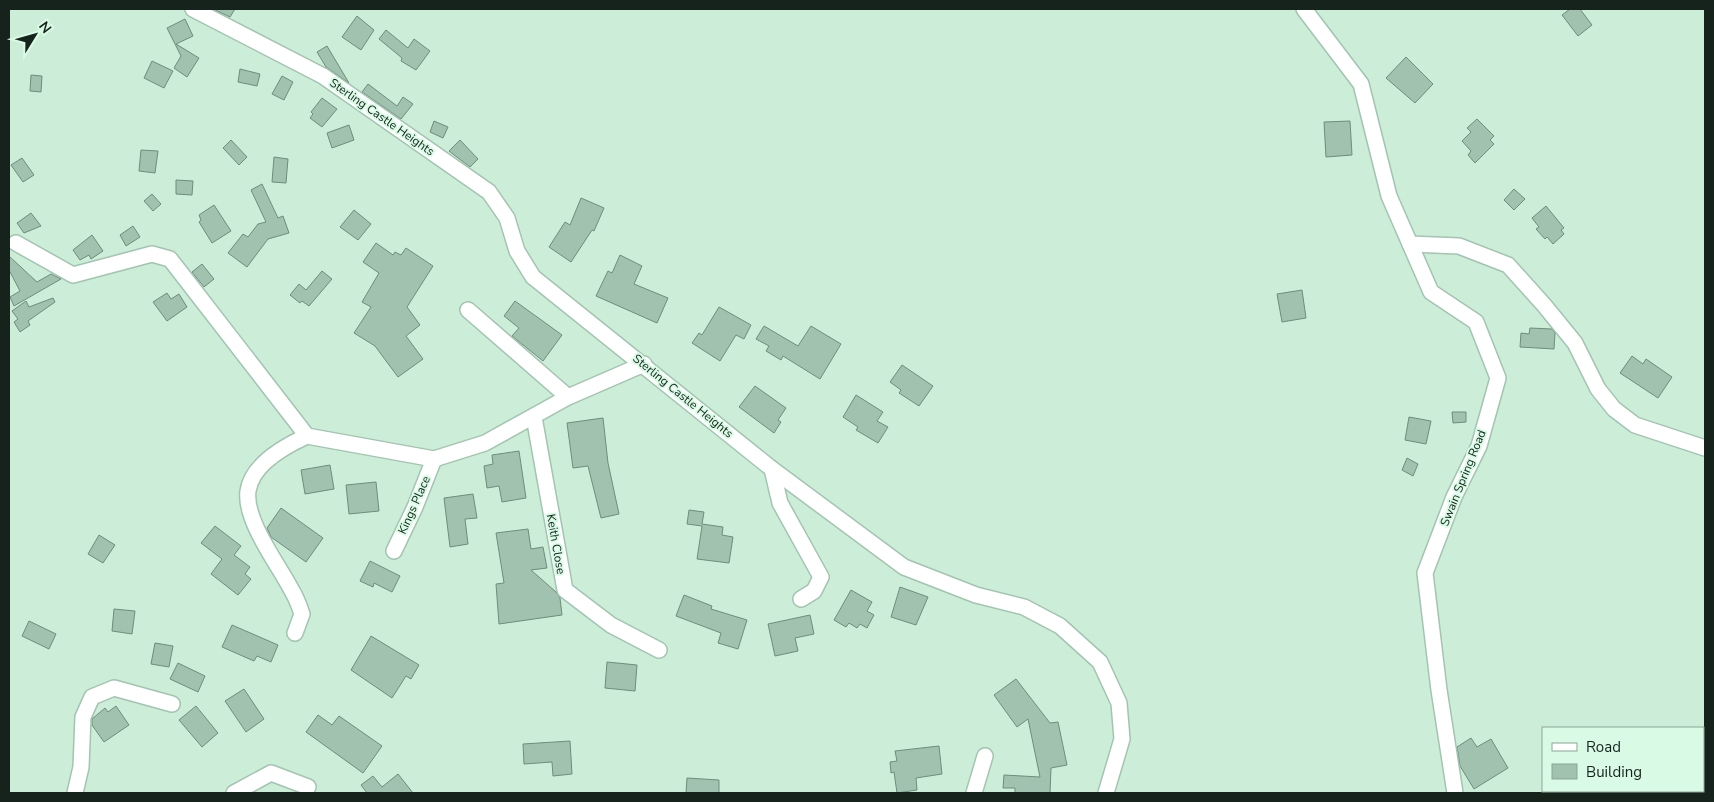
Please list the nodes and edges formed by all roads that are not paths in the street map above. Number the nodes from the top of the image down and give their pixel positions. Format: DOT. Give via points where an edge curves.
graph roads {
  1 [pos="193,9"];
  2 [pos="1304,9"];
  3 [pos="16,243"];
  4 [pos="1410,244"];
  5 [pos="468,310"];
  6 [pos="644,364"];
  7 [pos="568,397"];
  8 [pos="534,417"];
  9 [pos="307,436"];
  10 [pos="1705,448"];
  11 [pos="434,459"];
  12 [pos="772,469"];
  13 [pos="394,551"];
  14 [pos="801,599"];
  15 [pos="296,633"];
  16 [pos="659,650"];
  17 [pos="172,704"];
  18 [pos="985,756"];
  19 [pos="308,786"];
  20 [pos="75,793"];
  21 [pos="234,793"];
  22 [pos="974,793"];
  23 [pos="1106,793"];
  24 [pos="1455,793"];
  1 -- 6 [label="street, Sterling Castle Heights" via="324,76 489,192 507,218 517,251 533,277"];
  2 -- 4 [label="street, Swain Spring Road" via="1361,84 1388,196"];
  3 -- 9 [label="street" via="73,275 152,254 170,259"];
  4 -- 10 [label="street" via="1459,246 1508,265 1575,343 1598,389 1614,409 1635,425"];
  4 -- 24 [label="street, Swain Spring Road" via="1431,292 1476,322 1498,378 1479,446 1454,497 1425,573"];
  5 -- 7 [label="street"];
  6 -- 7 [label="street"];
  6 -- 12 [label="street, Sterling Castle Heights"];
  7 -- 8 [label="street"];
  8 -- 11 [label="street" via="485,443"];
  8 -- 16 [label="street, Keith Close" via="564,590 611,625"];
  9 -- 11 [label="street"];
  9 -- 15 [label="street" via="284,446 259,467 248,492 253,523 292,590 302,614"];
  11 -- 13 [label="street, Kings Place"];
  12 -- 14 [label="street" via="780,503 820,577 814,591"];
  12 -- 23 [label="street, Sterling Castle Heights" via="904,567 976,595 1024,607 1060,626 1100,662 1119,704 1122,739"];
  17 -- 20 [label="street" via="114,688 92,697 83,717 81,767"];
  18 -- 22 [label="street"];
  19 -- 21 [label="street" via="271,773"];
}
